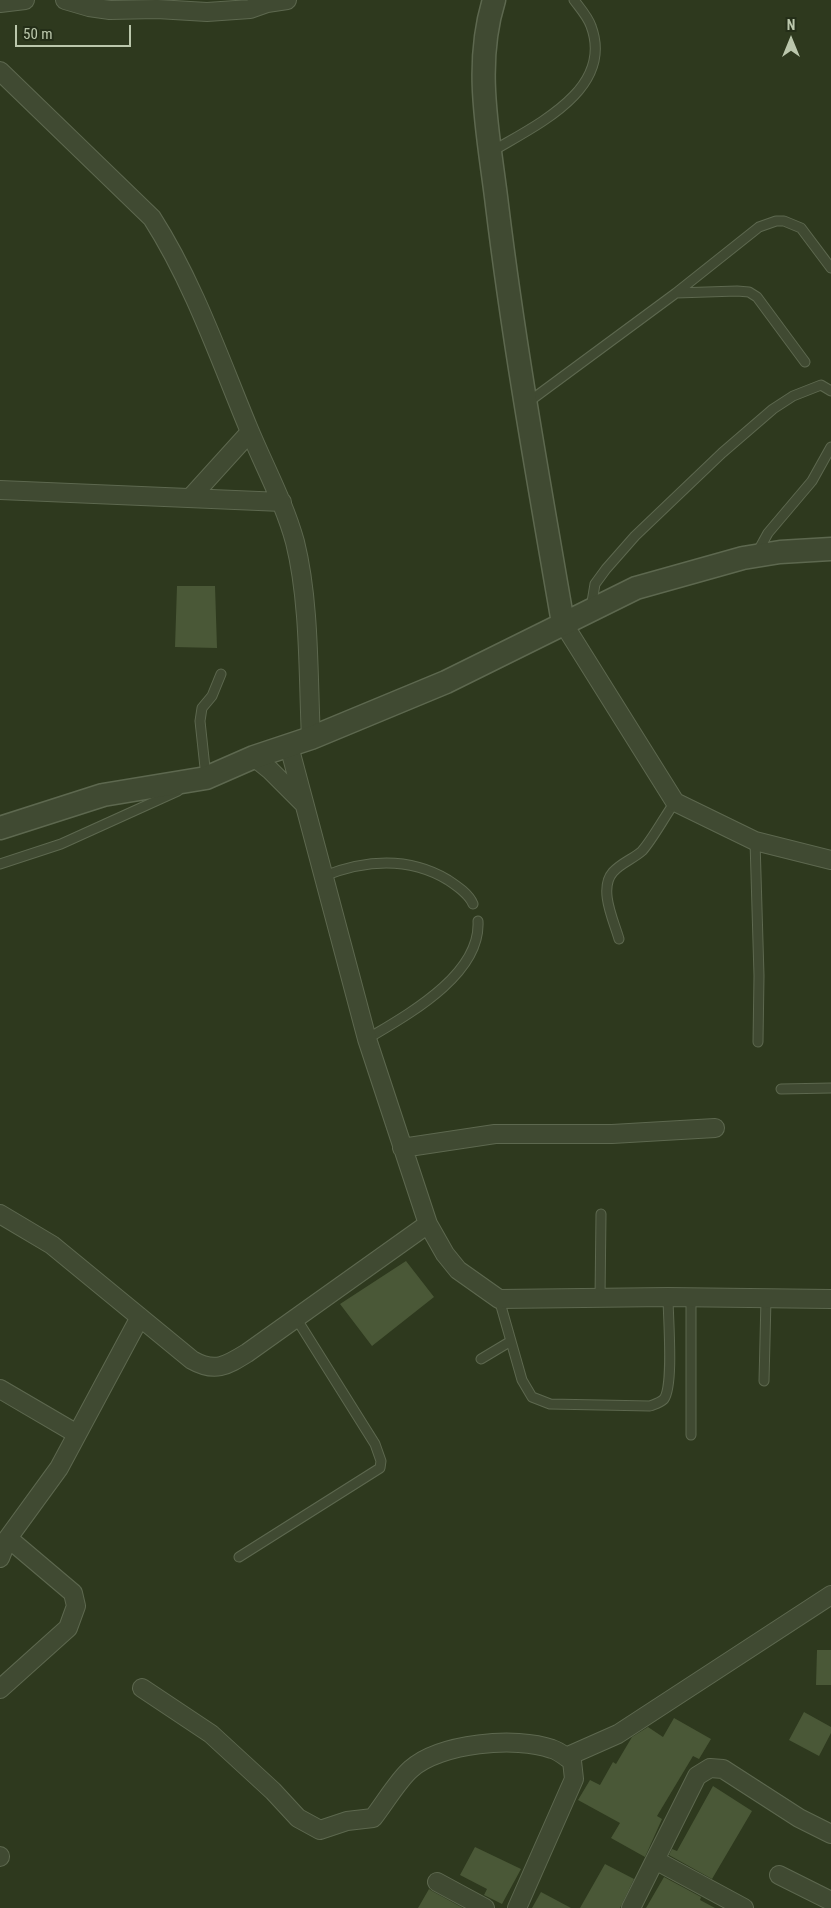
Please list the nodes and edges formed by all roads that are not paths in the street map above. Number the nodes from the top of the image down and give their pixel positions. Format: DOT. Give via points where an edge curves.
graph roads {
  1 [pos="25,0"];
  2 [pos="66,0"];
  3 [pos="287,0"];
  4 [pos="494,0"];
  5 [pos="576,1"];
  6 [pos="0,3"];
  7 [pos="0,71"];
  8 [pos="491,152"];
  9 [pos="831,268"];
  10 [pos="676,294"];
  11 [pos="805,362"];
  12 [pos="831,391"];
  13 [pos="525,404"];
  14 [pos="250,432"];
  15 [pos="831,447"];
  16 [pos="0,490"];
  17 [pos="192,496"];
  18 [pos="282,502"];
  19 [pos="831,549"];
  20 [pos="754,557"];
  21 [pos="590,610"];
  22 [pos="563,623"];
  23 [pos="221,674"];
  24 [pos="311,738"];
  25 [pos="289,746"];
  26 [pos="254,757"];
  27 [pos="206,778"];
  28 [pos="674,802"];
  29 [pos="304,804"];
  30 [pos="0,828"];
  31 [pos="755,841"];
  32 [pos="831,860"];
  33 [pos="0,864"];
  34 [pos="324,876"];
  35 [pos="473,904"];
  36 [pos="478,921"];
  37 [pos="619,939"];
  38 [pos="367,1039"];
  39 [pos="758,1042"];
  40 [pos="831,1088"];
  41 [pos="781,1089"];
  42 [pos="715,1128"];
  43 [pos="402,1148"];
  44 [pos="0,1214"];
  45 [pos="601,1214"];
  46 [pos="428,1224"];
  47 [pos="668,1297"];
  48 [pos="691,1297"];
  49 [pos="600,1298"];
  50 [pos="499,1299"];
  51 [pos="766,1299"];
  52 [pos="831,1299"];
  53 [pos="140,1317"];
  54 [pos="296,1318"];
  55 [pos="511,1341"];
  56 [pos="481,1359"];
  57 [pos="764,1381"];
  58 [pos="0,1389"];
  59 [pos="78,1434"];
  60 [pos="691,1434"];
  61 [pos="8,1538"];
  62 [pos="239,1557"];
  63 [pos="0,1558"];
  64 [pos="831,1595"];
  65 [pos="142,1688"];
  66 [pos="0,1689"];
  67 [pos="566,1757"];
  68 [pos="831,1834"];
  69 [pos="656,1861"];
  70 [pos="779,1876"];
  71 [pos="437,1882"];
  72 [pos="831,1901"];
  73 [pos="485,1908"];
  74 [pos="517,1908"];
  75 [pos="631,1908"];
  76 [pos="744,1908"];
  1 -- 6 [label="street"];
  2 -- 3 [label="street" via="89,8 110,10 157,8 225,12"];
  4 -- 8 [label="street" via="488,18 482,72"];
  5 -- 8 [label="lane" via="591,25 594,42 592,64 581,90 559,110"];
  7 -- 14 [label="street" via="152,218 203,318"];
  8 -- 13 [label="street"];
  9 -- 10 [label="lane" via="801,228 776,221 759,227"];
  10 -- 11 [label="lane" via="716,290 749,292 757,296"];
  10 -- 13 [label="lane"];
  12 -- 21 [label="lane" via="821,385 793,396 722,452 635,536 606,569 595,584"];
  13 -- 22 [label="street"];
  14 -- 17 [label="street"];
  14 -- 18 [label="street"];
  15 -- 20 [label="lane" via="812,480 768,533"];
  16 -- 17 [label="street"];
  17 -- 18 [label="street"];
  18 -- 24 [label="street" via="301,578"];
  19 -- 20 [label="street"];
  20 -- 21 [label="street" via="636,588"];
  21 -- 22 [label="street"];
  22 -- 24 [label="street" via="446,682"];
  22 -- 28 [label="street"];
  23 -- 27 [label="lane" via="212,696 202,708 200,721"];
  24 -- 25 [label="street"];
  25 -- 26 [label="street"];
  25 -- 29 [label="street"];
  26 -- 27 [label="street"];
  26 -- 29 [label="street"];
  27 -- 30 [label="street" via="103,795"];
  27 -- 33 [label="lane" via="61,844"];
  28 -- 31 [label="street"];
  28 -- 37 [label="lane" via="649,842 609,879 606,893"];
  29 -- 34 [label="street"];
  31 -- 32 [label="street"];
  31 -- 39 [label="lane"];
  34 -- 35 [label="lane" via="357,865 412,865 454,884"];
  34 -- 38 [label="street"];
  36 -- 38 [label="lane" via="478,940 472,951 439,991 422,1006"];
  38 -- 43 [label="street"];
  40 -- 41 [label="lane"];
  42 -- 43 [label="street" via="612,1134 495,1134"];
  43 -- 46 [label="street"];
  44 -- 53 [label="street" via="52,1246"];
  45 -- 49 [label="lane"];
  46 -- 50 [label="street" via="458,1270"];
  46 -- 54 [label="street"];
  47 -- 48 [label="street"];
  47 -- 49 [label="street"];
  47 -- 55 [label="lane" via="669,1382 664,1398 650,1406 540,1402 527,1392"];
  48 -- 51 [label="street"];
  48 -- 60 [label="lane"];
  49 -- 50 [label="street"];
  50 -- 55 [label="lane"];
  51 -- 52 [label="street"];
  51 -- 57 [label="lane"];
  53 -- 54 [label="street" via="192,1360 204,1367 215,1368 232,1363"];
  53 -- 59 [label="street"];
  54 -- 62 [label="lane" via="375,1444 380,1468"];
  55 -- 56 [label="lane"];
  58 -- 59 [label="street"];
  59 -- 61 [label="street" via="59,1468"];
  61 -- 63 [label="street"];
  61 -- 66 [label="street" via="73,1593 76,1606 68,1628"];
  64 -- 67 [label="street" via="618,1734"];
  65 -- 67 [label="street" via="211,1734 298,1818 320,1830 347,1821 373,1818 411,1769 439,1754 487,1742 516,1742 554,1749"];
  67 -- 74 [label="street" via="572,1761 574,1779"];
  68 -- 69 [label="street" via="799,1818 723,1769 710,1768 698,1776"];
  69 -- 75 [label="street"];
  69 -- 76 [label="street"];
  70 -- 72 [label="street"];
  71 -- 73 [label="street"];
}
